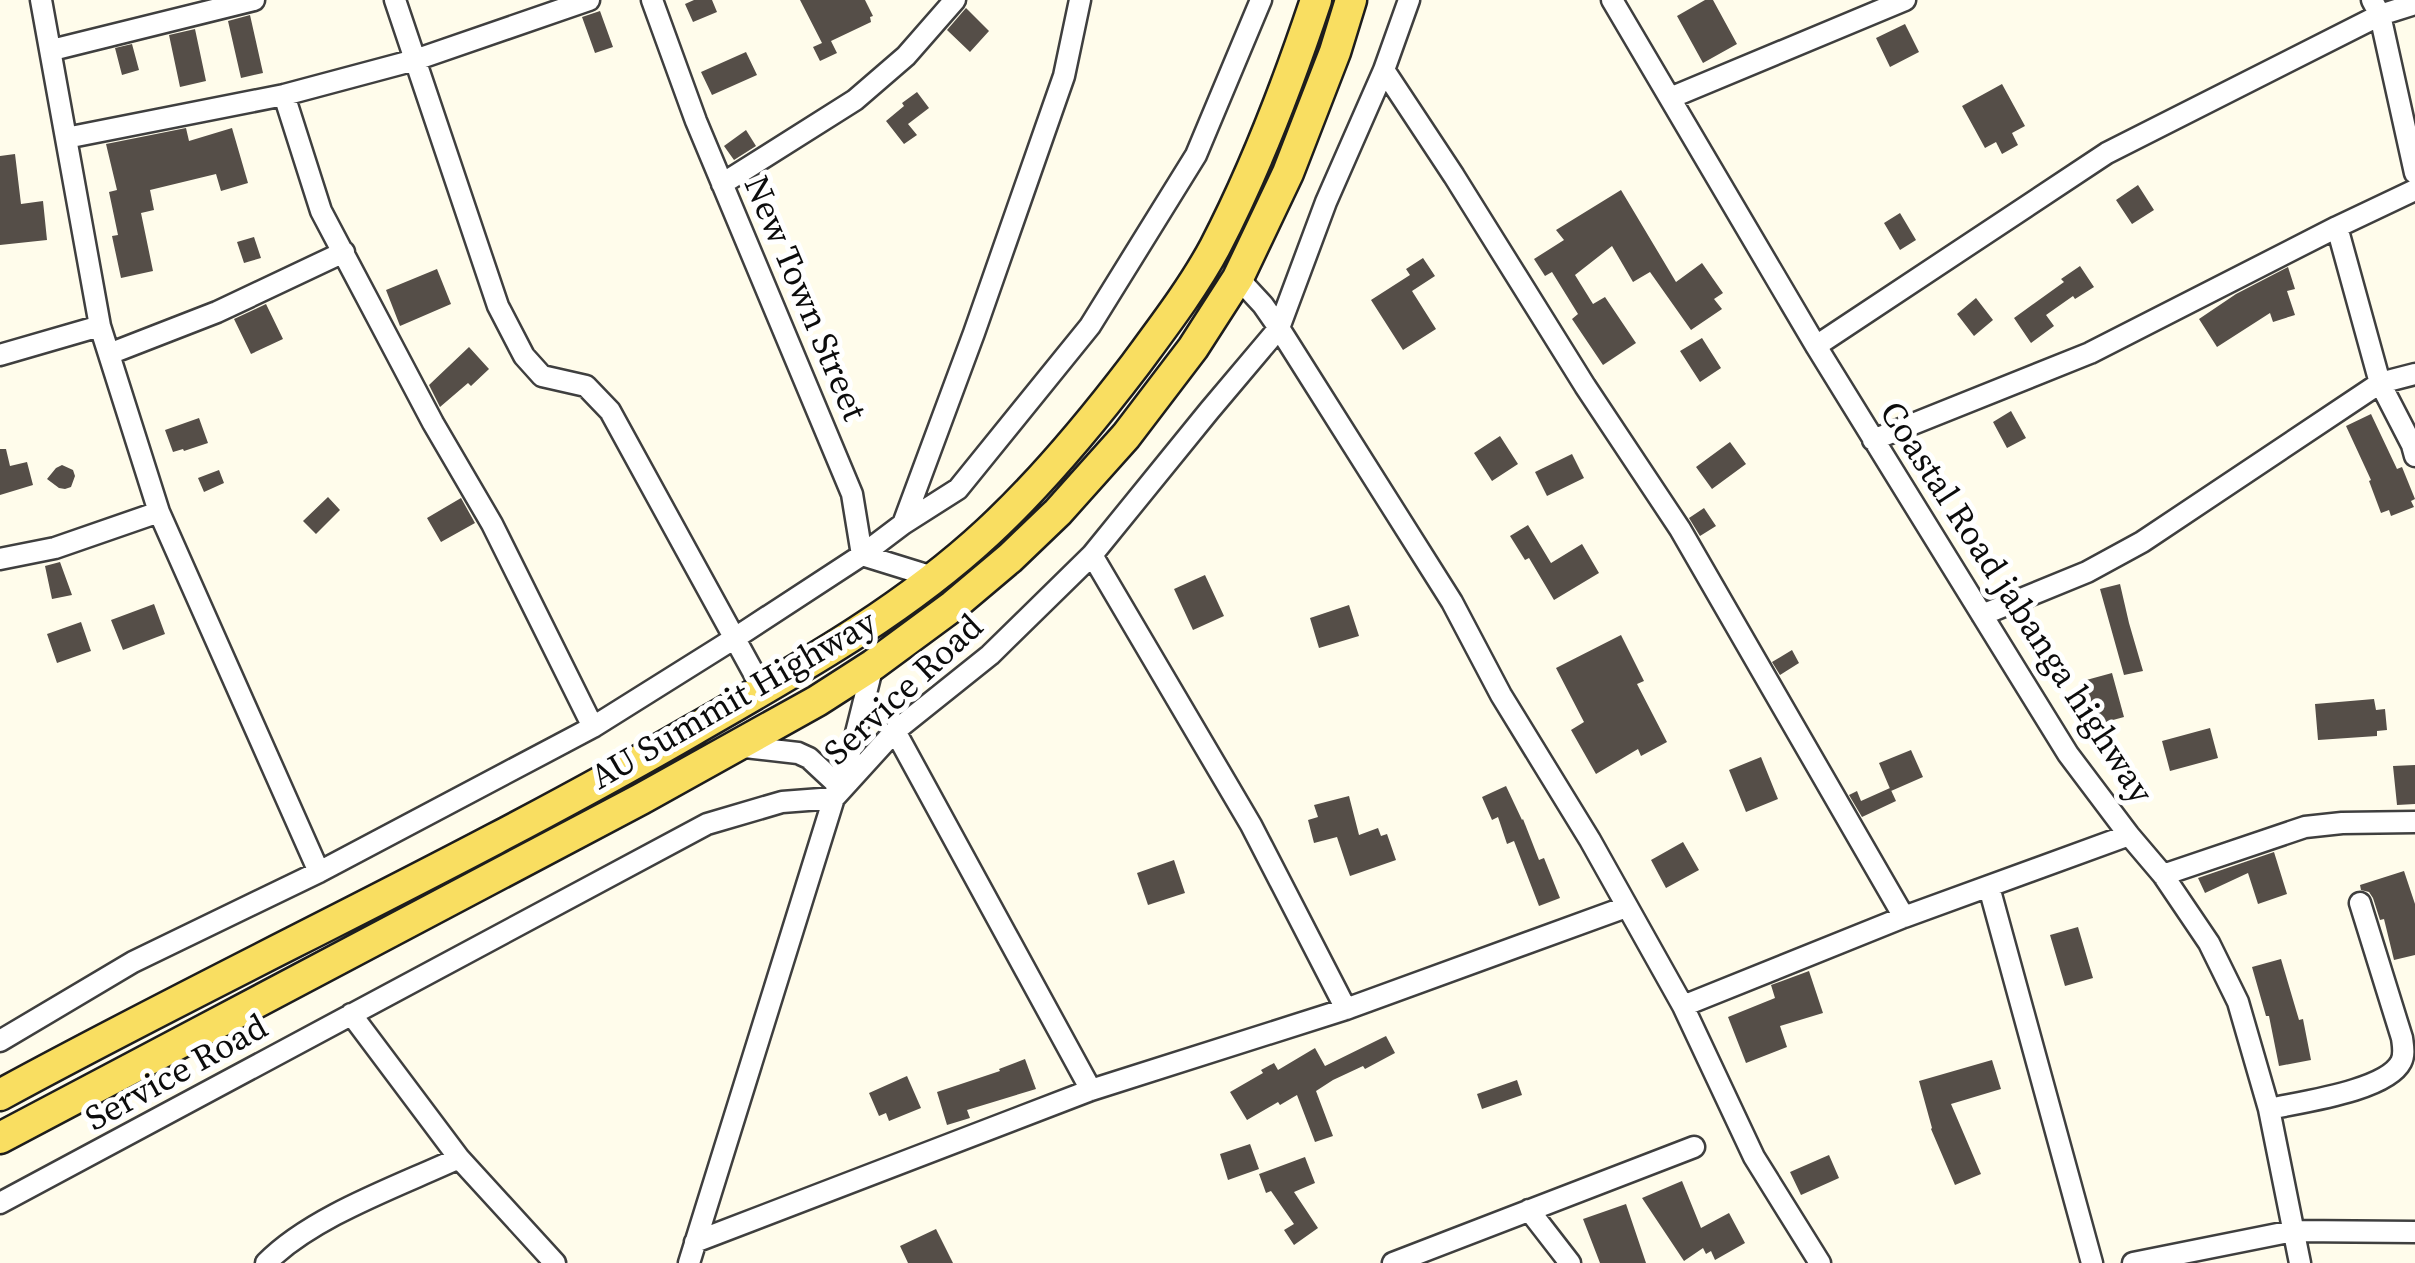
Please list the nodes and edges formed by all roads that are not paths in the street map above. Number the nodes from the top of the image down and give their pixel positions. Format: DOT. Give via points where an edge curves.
graph roads {
  1 [pos="41,0"];
  2 [pos="254,0"];
  3 [pos="395,0"];
  4 [pos="588,0"];
  5 [pos="652,0"];
  6 [pos="956,0"];
  7 [pos="1080,0"];
  8 [pos="1262,0"];
  9 [pos="1316,0"];
  10 [pos="1351,0"];
  11 [pos="1408,0"];
  12 [pos="1612,0"];
  13 [pos="1906,0"];
  14 [pos="2415,4"];
  15 [pos="1876,5"];
  16 [pos="2376,8"];
  17 [pos="52,50"];
  18 [pos="415,60"];
  19 [pos="1384,70"];
  20 [pos="284,95"];
  21 [pos="1670,98"];
  22 [pos="66,138"];
  23 [pos="2415,173"];
  24 [pos="722,184"];
  25 [pos="2415,190"];
  26 [pos="2338,227"];
  27 [pos="344,252"];
  28 [pos="1238,278"];
  29 [pos="100,326"];
  30 [pos="1279,328"];
  31 [pos="1816,346"];
  32 [pos="108,354"];
  33 [pos="0,355"];
  34 [pos="2415,374"];
  35 [pos="2380,383"];
  36 [pos="1873,440"];
  37 [pos="2415,456"];
  38 [pos="159,512"];
  39 [pos="903,524"];
  40 [pos="862,555"];
  41 [pos="1092,555"];
  42 [pos="0,559"];
  43 [pos="933,577"];
  44 [pos="1982,615"];
  45 [pos="735,638"];
  46 [pos="874,665"];
  47 [pos="763,690"];
  48 [pos="592,726"];
  49 [pos="894,731"];
  50 [pos="734,746"];
  51 [pos="836,791"];
  52 [pos="2415,822"];
  53 [pos="2129,835"];
  54 [pos="319,872"];
  55 [pos="2163,875"];
  56 [pos="1990,887"];
  57 [pos="2360,904"];
  58 [pos="1626,907"];
  59 [pos="1904,917"];
  60 [pos="1683,1006"];
  61 [pos="1346,1010"];
  62 [pos="350,1014"];
  63 [pos="0,1041"];
  64 [pos="1091,1090"];
  65 [pos="0,1095"];
  66 [pos="2269,1109"];
  67 [pos="0,1138"];
  68 [pos="1694,1147"];
  69 [pos="459,1158"];
  70 [pos="0,1203"];
  71 [pos="1530,1210"];
  72 [pos="2293,1231"];
  73 [pos="2415,1232"];
  74 [pos="692,1253"];
  75 [pos="266,1263"];
  76 [pos="555,1263"];
  77 [pos="1393,1263"];
  78 [pos="1570,1263"];
  79 [pos="1820,1263"];
  80 [pos="2092,1263"];
  81 [pos="2133,1263"];
  82 [pos="2300,1263"];
  1 -- 17 [label="street"];
  2 -- 17 [label="street"];
  3 -- 18 [label="street"];
  4 -- 18 [label="street"];
  5 -- 24 [label="street, New Town Street"];
  6 -- 24 [label="street" via="855,100"];
  7 -- 39 [label="street" via="1064,76"];
  8 -- 39 [label="street" via="1196,155 1090,326 958,489"];
  9 -- 43 [label="main road, AU Summit Highway" via="1257,159 1213,250 1162,330 1032,488"];
  10 -- 28 [label="main road, AU Summit Highway" via="1288,173"];
  11 -- 19 [label="street, Service Road"];
  12 -- 21 [label="street, Coastal Road jabanga highway"];
  13 -- 15 [label="street"];
  14 -- 16 [label="street"];
  15 -- 21 [label="street"];
  16 -- 23 [label="street"];
  16 -- 31 [label="street" via="2107,153"];
  17 -- 22 [label="street"];
  18 -- 20 [label="street"];
  18 -- 45 [label="street" via="498,306 524,356 542,376 586,386 610,411"];
  19 -- 30 [label="street, Service Road"];
  19 -- 59 [label="street" via="1680,528"];
  20 -- 22 [label="street"];
  20 -- 27 [label="street" via="321,211"];
  21 -- 31 [label="street, Coastal Road jabanga highway"];
  22 -- 29 [label="street"];
  24 -- 40 [label="street, New Town Street" via="852,494"];
  25 -- 26 [label="street"];
  26 -- 35 [label="street"];
  26 -- 36 [label="street" via="2090,353"];
  27 -- 32 [label="street"];
  27 -- 48 [label="street" via="492,524"];
  28 -- 30 [label="street"];
  28 -- 46 [label="main road, AU Summit Highway" via="1126,436 1058,512 953,606"];
  29 -- 32 [label="street"];
  29 -- 33 [label="street"];
  30 -- 41 [label="street, Service Road"];
  30 -- 58 [label="street" via="1452,602"];
  31 -- 36 [label="street, Coastal Road jabanga highway"];
  32 -- 38 [label="street"];
  34 -- 35 [label="street"];
  35 -- 37 [label="street"];
  35 -- 44 [label="street" via="2142,542"];
  36 -- 44 [label="street, Coastal Road jabanga highway"];
  38 -- 42 [label="street" via="55,548"];
  38 -- 54 [label="street"];
  39 -- 40 [label="street"];
  40 -- 43 [label="street"];
  40 -- 45 [label="street"];
  41 -- 49 [label="street, Service Road" via="990,655"];
  41 -- 61 [label="street" via="1252,825"];
  43 -- 47 [label="main road, AU Summit Highway"];
  44 -- 53 [label="street, Coastal Road jabanga highway" via="2068,754"];
  45 -- 47 [label="street"];
  45 -- 48 [label="street"];
  46 -- 50 [label="main road, AU Summit Highway"];
  46 -- 51 [label="street"];
  47 -- 65 [label="main road, AU Summit Highway" via="624,770"];
  48 -- 54 [label="street"];
  49 -- 51 [label="street, Service Road"];
  49 -- 64 [label="street"];
  50 -- 51 [label="street" via="798,752"];
  50 -- 67 [label="main road, AU Summit Highway"];
  51 -- 62 [label="street, Service Road" via="707,824"];
  51 -- 74 [label="street"];
  52 -- 55 [label="street" via="2305,827"];
  53 -- 55 [label="street, Coastal Road jabanga highway"];
  53 -- 56 [label="street"];
  54 -- 63 [label="street" via="133,962"];
  55 -- 66 [label="street, Coastal Road jabanga highway" via="2210,943 2238,1002"];
  56 -- 59 [label="street"];
  56 -- 80 [label="street"];
  57 -- 66 [label="street" via="2402,1038 2401,1062 2370,1086"];
  58 -- 60 [label="street"];
  58 -- 61 [label="street"];
  59 -- 60 [label="street"];
  60 -- 79 [label="street" via="1754,1158"];
  61 -- 64 [label="street"];
  62 -- 69 [label="street"];
  62 -- 70 [label="street, Service Road"];
  64 -- 74 [label="street"];
  66 -- 72 [label="street, Coastal Road jabanga highway"];
  68 -- 71 [label="street"];
  69 -- 75 [label="street" via="326,1220"];
  69 -- 76 [label="street"];
  71 -- 77 [label="street"];
  71 -- 78 [label="street"];
  72 -- 73 [label="street"];
  72 -- 81 [label="street"];
  72 -- 82 [label="street, Coastal Road jabanga highway"];
}
